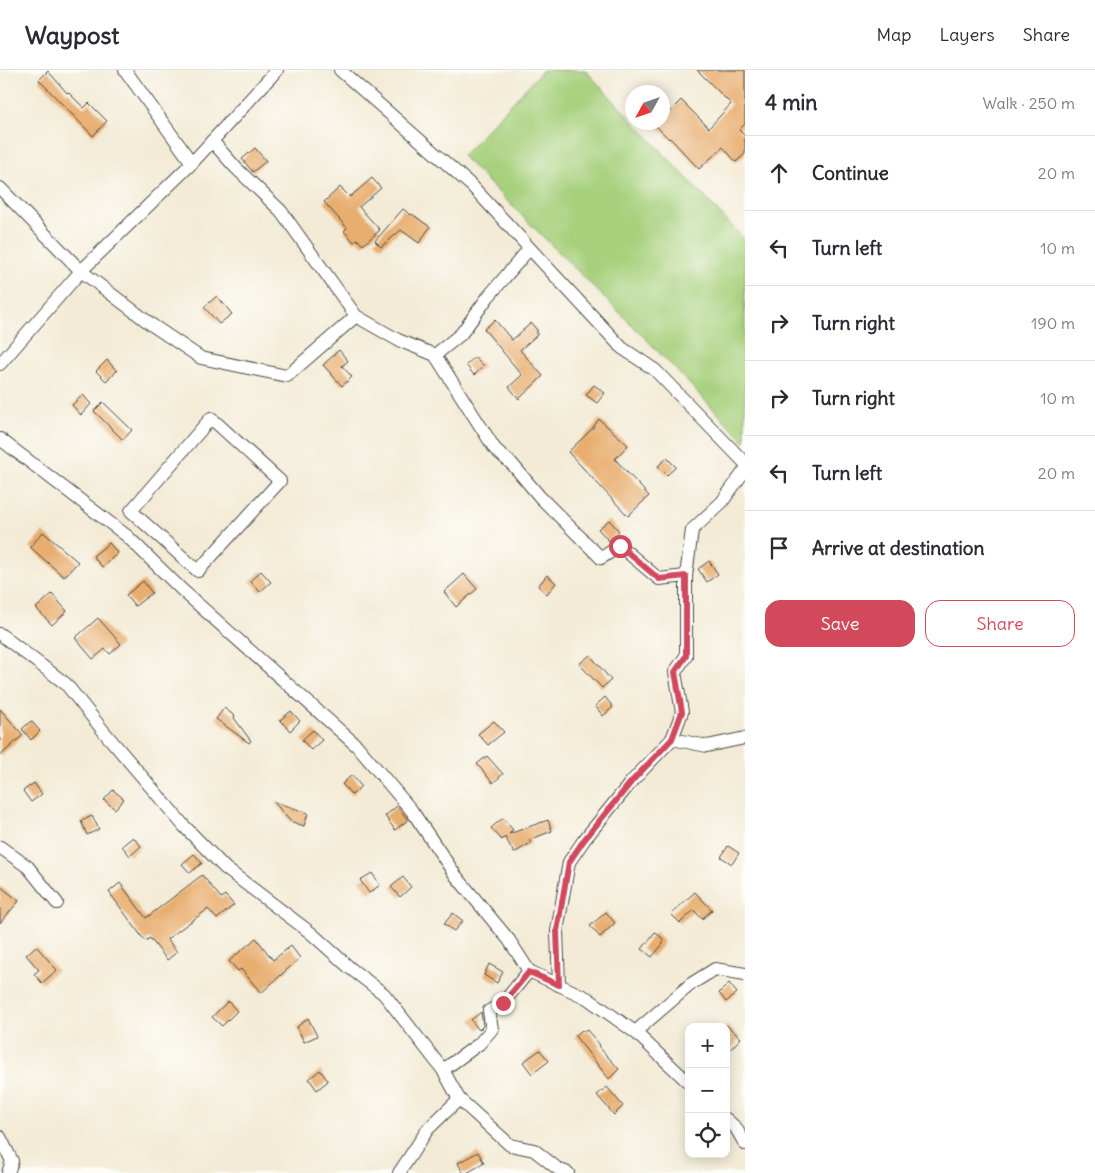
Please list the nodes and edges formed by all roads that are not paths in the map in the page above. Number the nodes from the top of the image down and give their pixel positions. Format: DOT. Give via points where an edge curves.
graph roads {
  1 [pos="125,70"];
  2 [pos="276,70"];
  3 [pos="340,70"];
  4 [pos="212,141"];
  5 [pos="192,163"];
  6 [pos="0,188"];
  7 [pos="529,249"];
  8 [pos="81,271"];
  9 [pos="356,316"];
  10 [pos="435,355"];
  11 [pos="0,364"];
  12 [pos="0,439"];
  13 [pos="745,463"];
  14 [pos="745,470"];
  15 [pos="198,571"];
  16 [pos="686,576"];
  17 [pos="0,634"];
  18 [pos="745,738"];
  19 [pos="672,739"];
  20 [pos="0,847"];
  21 [pos="57,904"];
  22 [pos="529,972"];
  23 [pos="745,974"];
  24 [pos="559,985"];
  25 [pos="635,1032"];
  26 [pos="443,1070"];
  27 [pos="685,1079"];
  28 [pos="459,1099"];
  29 [pos="730,1123"];
  30 [pos="0,1137"];
  31 [pos="745,1144"];
  32 [pos="8,1173"];
  33 [pos="399,1173"];
  34 [pos="568,1173"];
  1 -- 5 [label="street"];
  2 -- 4 [label="street"];
  3 -- 7 [label="street" via="472,186"];
  4 -- 5 [label="street"];
  4 -- 9 [label="street" via="282,211"];
  5 -- 8 [label="street"];
  6 -- 8 [label="street"];
  7 -- 10 [label="street" via="460,334"];
  7 -- 13 [label="street" via="622,348 655,370"];
  8 -- 9 [label="street" via="152,326 201,358 287,376"];
  8 -- 11 [label="street"];
  9 -- 10 [label="street" via="398,340"];
  10 -- 16 [label="street" via="495,449 601,558 620,546 659,579"];
  12 -- 22 [label="street" via="127,536 182,590 356,746 412,811 456,876 509,940"];
  14 -- 16 [label="street" via="722,502 692,530"];
  15 -- 15 [label="street" via="131,511 211,418 280,481"];
  16 -- 19 [label="street" via="686,656 675,672 682,712"];
  17 -- 26 [label="street" via="66,684 184,826 225,868 384,994"];
  18 -- 19 [label="street" via="707,746"];
  19 -- 24 [label="street" via="632,781 569,862 557,931"];
  20 -- 21 [label="street" via="28,868"];
  22 -- 24 [label="street"];
  22 -- 26 [label="street" via="503,1003 488,1011 492,1029 479,1044"];
  23 -- 25 [label="street" via="715,969 691,984"];
  24 -- 25 [label="street" via="586,998"];
  25 -- 27 [label="street"];
  26 -- 28 [label="street"];
  28 -- 33 [label="street" via="428,1130"];
  28 -- 34 [label="street" via="510,1145 534,1150"];
  29 -- 31 [label="street"];
  30 -- 32 [label="street" via="12,1161"];
}
